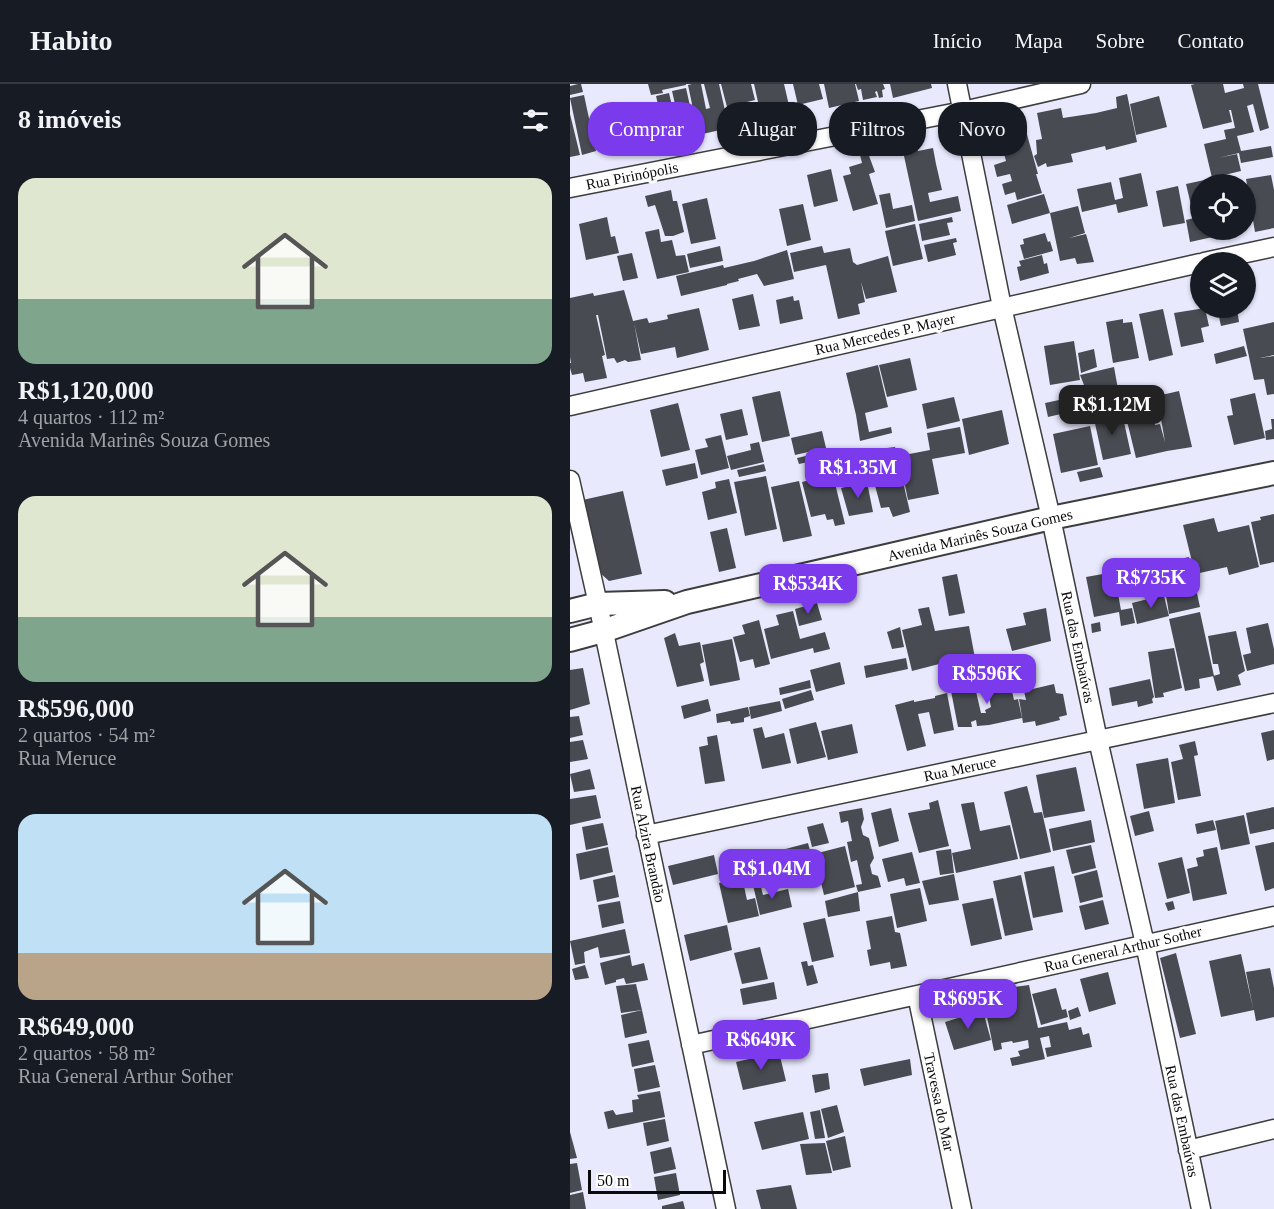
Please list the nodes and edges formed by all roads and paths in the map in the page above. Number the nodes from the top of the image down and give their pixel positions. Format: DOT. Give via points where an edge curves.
graph roads {
  1 [pos="957,84"];
  2 [pos="1081,84"];
  3 [pos="961,102"];
  4 [pos="1002,102"];
  5 [pos="938,116"];
  6 [pos="972,156"];
  7 [pos="570,188"];
  8 [pos="1274,247"];
  9 [pos="1252,252"];
  10 [pos="1190,266"];
  11 [pos="1002,307"];
  12 [pos="570,406"];
  13 [pos="1274,473"];
  14 [pos="570,480"];
  15 [pos="1051,518"];
  16 [pos="687,602"];
  17 [pos="598,604"];
  18 [pos="570,611"];
  19 [pos="603,631"];
  20 [pos="570,640"];
  21 [pos="1274,704"];
  22 [pos="1098,740"];
  23 [pos="646,836"];
  24 [pos="1274,916"];
  25 [pos="1146,944"];
  26 [pos="917,995"];
  27 [pos="691,1045"];
  28 [pos="1274,1129"];
  29 [pos="1188,1150"];
  30 [pos="726,1209"];
  31 [pos="962,1209"];
  32 [pos="1201,1209"];
  1 -- 3 [label="street, Rua das Embaúvas"];
  2 -- 4 [label="street, Rua Pirinópolis"];
  5 -- 7 [label="street, Rua Pirinópolis"];
  6 -- 11 [label="street, Rua das Embaúvas"];
  8 -- 9 [label="street, Rua Mercedes P. Mayer"];
  10 -- 11 [label="street, Rua Mercedes P. Mayer"];
  11 -- 12 [label="street, Rua Mercedes P. Mayer"];
  11 -- 15 [label="street, Rua das Embaúvas"];
  13 -- 15 [label="street, Avenida Marinês Souza Gomes"];
  14 -- 17 [label="street, Rua Alzira Brandão"];
  15 -- 16 [label="street, Avenida Marinês Souza Gomes"];
  15 -- 22 [label="street, Rua das Embaúvas"];
  16 -- 17 [label="street, Avenida Marinês Souza Gomes"];
  16 -- 19 [label="street, Avenida Marinês Souza Gomes"];
  17 -- 18 [label="street, Avenida Marinês Souza Gomes"];
  17 -- 19 [label="street, Rua Alzira Brandão"];
  19 -- 20 [label="street, Avenida Marinês Souza Gomes"];
  19 -- 23 [label="street, Rua Alzira Brandão"];
  21 -- 22 [label="street, Rua Meruce"];
  22 -- 23 [label="street, Rua Meruce"];
  22 -- 25 [label="street, Rua das Embaúvas"];
  23 -- 27 [label="street, Rua Alzira Brandão"];
  24 -- 25 [label="street, Rua General Arthur Sother"];
  25 -- 26 [label="street, Rua General Arthur Sother"];
  25 -- 29 [label="street, Rua das Embaúvas"];
  26 -- 27 [label="street, Rua General Arthur Sother"];
  26 -- 31 [label="street, Travessa do Mar"];
  27 -- 30 [label="street, Rua Alzira Brandão"];
  28 -- 29 [label="street"];
  29 -- 32 [label="street, Rua das Embaúvas"];
}
